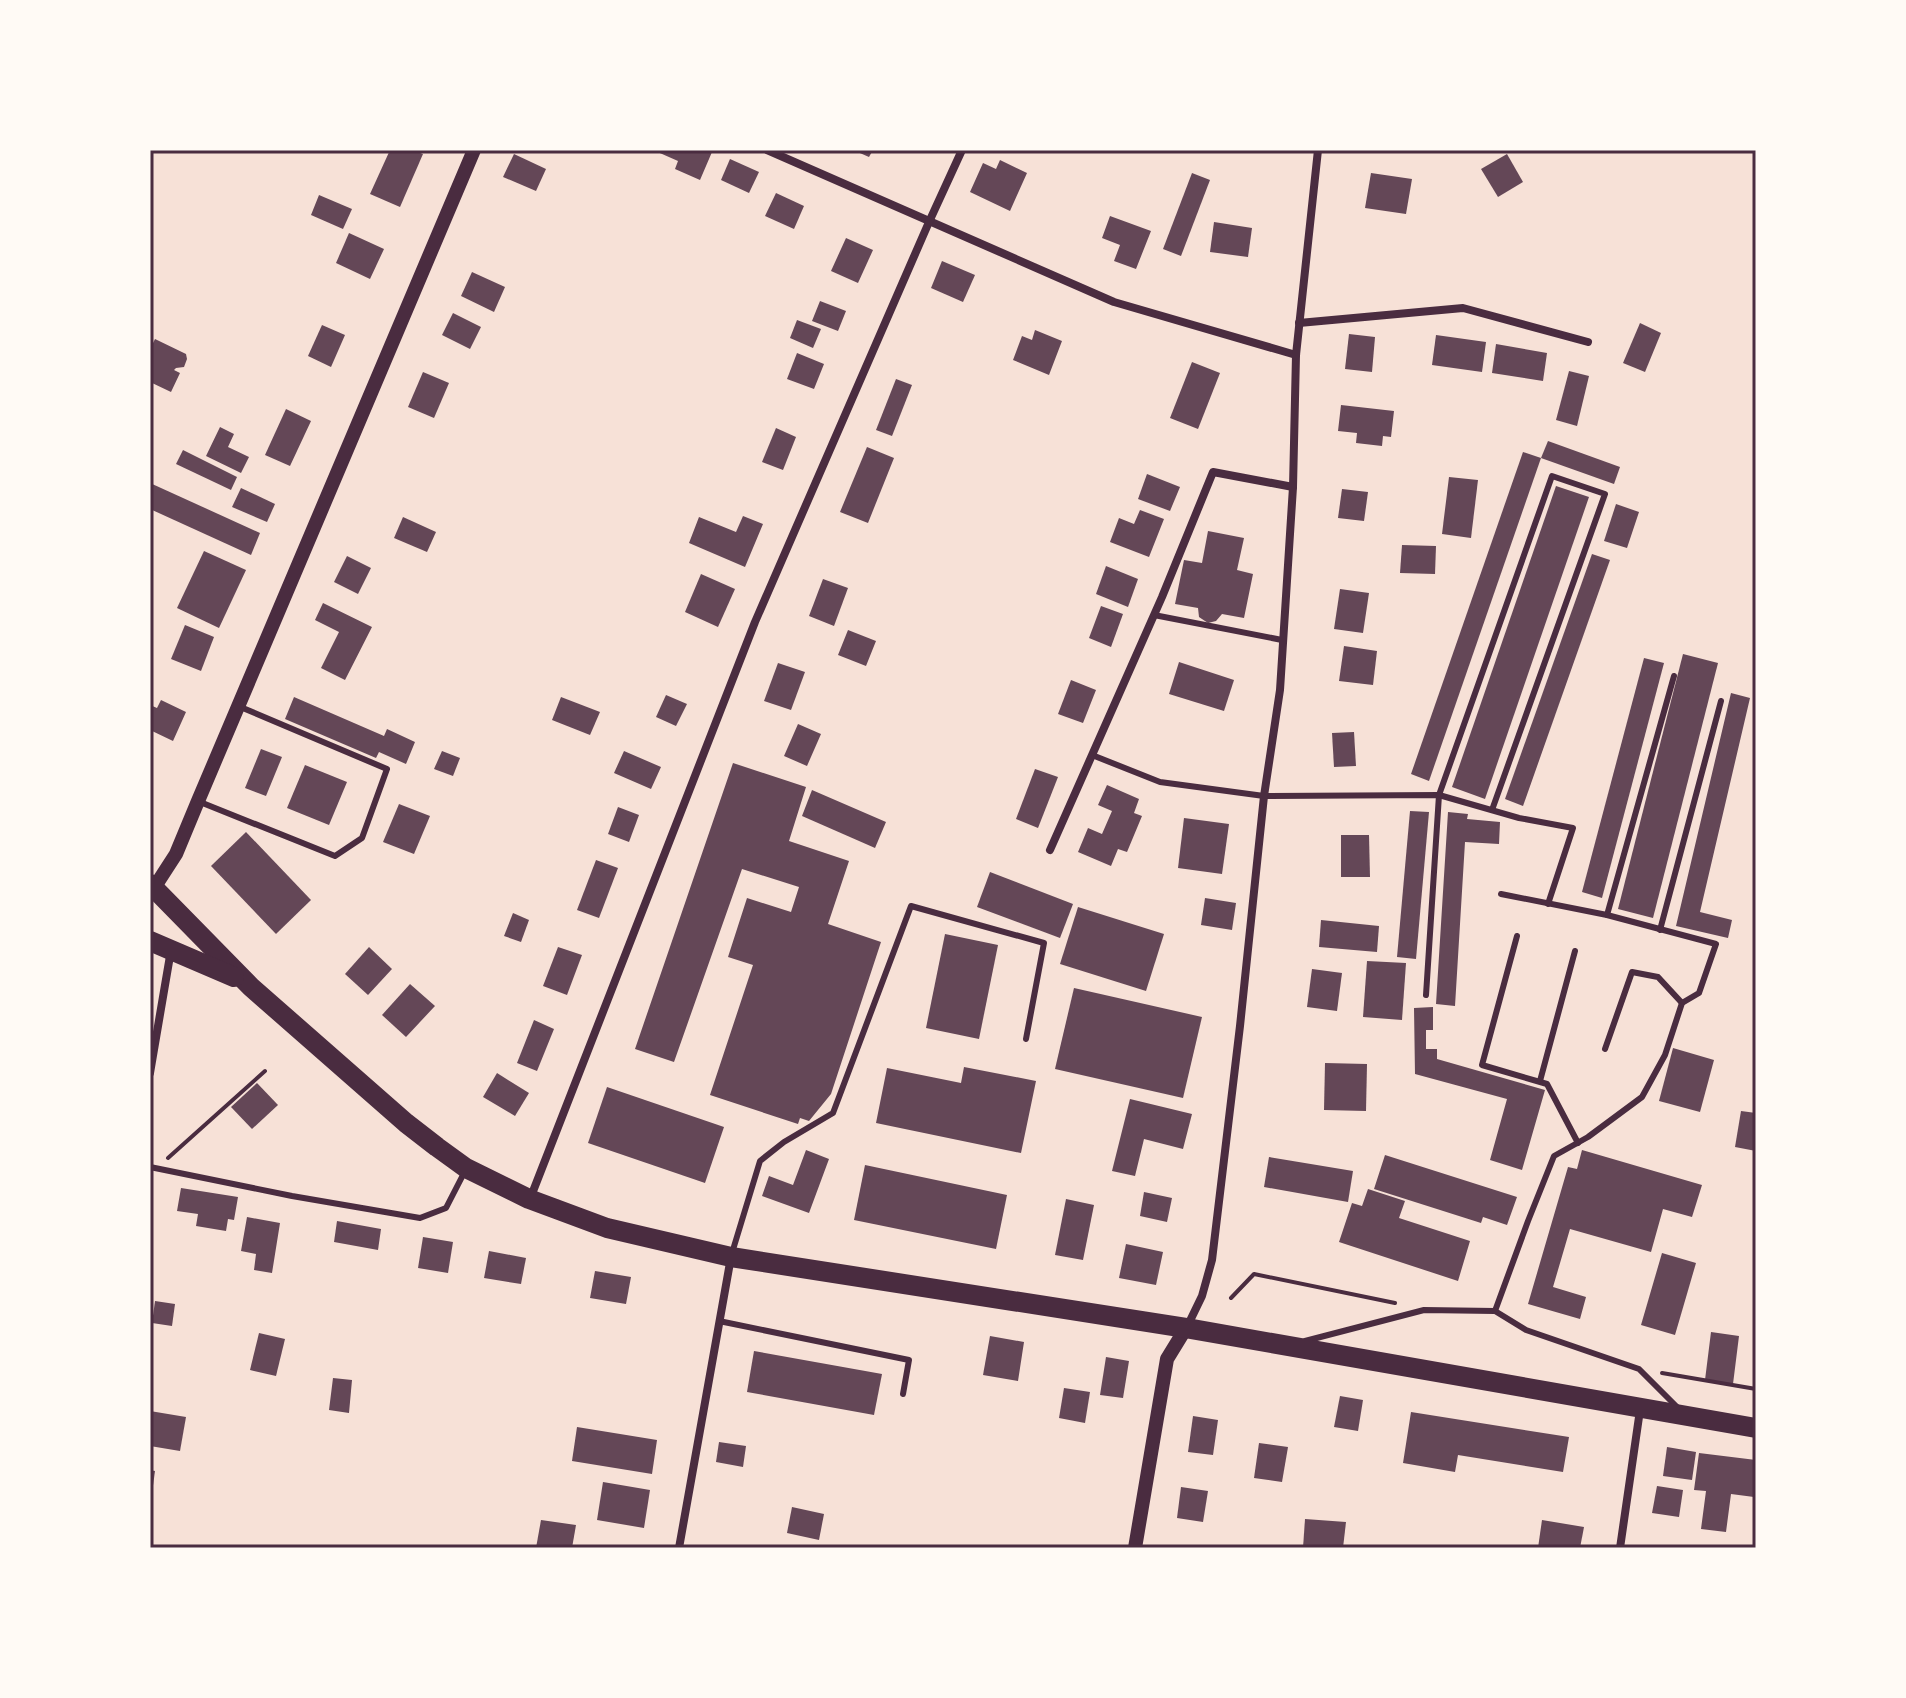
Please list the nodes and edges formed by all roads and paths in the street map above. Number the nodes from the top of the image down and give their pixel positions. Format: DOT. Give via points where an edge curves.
graph roads {
  1 [pos="474,150"];
  2 [pos="767,150"];
  3 [pos="962,150"];
  4 [pos="1318,150"];
  5 [pos="929,222"];
  6 [pos="1299,323"];
  7 [pos="1588,342"];
  8 [pos="1296,355"];
  9 [pos="1293,487"];
  10 [pos="1154,615"];
  11 [pos="1282,640"];
  12 [pos="1674,676"];
  13 [pos="1721,701"];
  14 [pos="238,706"];
  15 [pos="1092,755"];
  16 [pos="1439,795"];
  17 [pos="1264,796"];
  18 [pos="198,801"];
  19 [pos="1492,810"];
  20 [pos="1050,850"];
  21 [pos="151,887"];
  22 [pos="1501,894"];
  23 [pos="1548,904"];
  24 [pos="1607,915"];
  25 [pos="1660,930"];
  26 [pos="1517,936"];
  27 [pos="150,941"];
  28 [pos="171,949"];
  29 [pos="1575,951"];
  30 [pos="251,987"];
  31 [pos="1426,995"];
  32 [pos="1682,1003"];
  33 [pos="1026,1039"];
  34 [pos="1605,1049"];
  35 [pos="265,1071"];
  36 [pos="150,1073"];
  37 [pos="1540,1081"];
  38 [pos="1578,1143"];
  39 [pos="153,1167"];
  40 [pos="466,1168"];
  41 [pos="529,1199"];
  42 [pos="731,1257"];
  43 [pos="1495,1311"];
  44 [pos="719,1321"];
  45 [pos="1186,1328"];
  46 [pos="1286,1346"];
  47 [pos="1639,1369"];
  48 [pos="1756,1389"];
  49 [pos="903,1394"];
  50 [pos="1640,1409"];
  51 [pos="1686,1416"];
  52 [pos="1756,1428"];
  53 [pos="679,1548"];
  54 [pos="1135,1548"];
  55 [pos="1620,1548"];
  1 -- 14 [label="street"];
  2 -- 5 [label="street"];
  3 -- 5 [label="street"];
  4 -- 6 [label="street"];
  5 -- 8 [label="street" via="1114,302"];
  5 -- 41 [label="street" via="755,622"];
  6 -- 7 [label="street" via="1463,308"];
  6 -- 8 [label="street"];
  8 -- 9 [label="street"];
  9 -- 10 [label="street" via="1213,472"];
  9 -- 11 [label="street"];
  10 -- 11 [label="lane"];
  10 -- 15 [label="street"];
  11 -- 17 [label="street"];
  12 -- 24 [label="lane"];
  13 -- 25 [label="lane"];
  14 -- 18 [label="street"];
  14 -- 18 [label="lane" via="387,769 362,838 335,856"];
  15 -- 17 [label="lane" via="1160,782"];
  15 -- 20 [label="street"];
  16 -- 17 [label="lane"];
  16 -- 19 [label="lane"];
  16 -- 19 [label="lane" via="1552,476 1605,494"];
  16 -- 31 [label="lane"];
  17 -- 45 [label="street" via="1212,1260"];
  18 -- 21 [label="street" via="176,854"];
  19 -- 23 [label="lane" via="1573,828"];
  21 -- 30 [label="main road"];
  22 -- 23 [label="lane"];
  23 -- 24 [label="lane"];
  24 -- 25 [label="lane"];
  25 -- 32 [label="lane" via="1716,944 1699,993"];
  26 -- 37 [label="lane" via="1482,1065"];
  27 -- 28 [label="main road"];
  28 -- 30 [label="main road"];
  28 -- 36 [label="street"];
  29 -- 37 [label="lane"];
  30 -- 40 [label="main road" via="406,1123"];
  32 -- 34 [label="lane" via="1658,977 1632,972"];
  32 -- 38 [label="lane" via="1665,1055 1642,1097"];
  33 -- 42 [label="lane" via="1044,943 911,906 833,1113 760,1161"];
  35 -- 39 [label="path"];
  37 -- 38 [label="lane" via="1547,1084"];
  38 -- 43 [label="lane" via="1554,1156"];
  39 -- 40 [label="lane" via="420,1218 446,1208"];
  40 -- 41 [label="main road"];
  41 -- 42 [label="main road" via="607,1228"];
  42 -- 44 [label="street"];
  42 -- 45 [label="main road"];
  43 -- 46 [label="lane" via="1424,1310"];
  43 -- 47 [label="lane" via="1526,1330"];
  44 -- 49 [label="lane" via="909,1360"];
  44 -- 53 [label="street"];
  45 -- 46 [label="main road"];
  45 -- 54 [label="street" via="1167,1359"];
  46 -- 50 [label="main road"];
  47 -- 48 [label="path"];
  47 -- 51 [label="lane"];
  50 -- 51 [label="main road"];
  50 -- 55 [label="street"];
  51 -- 52 [label="main road"];
}
